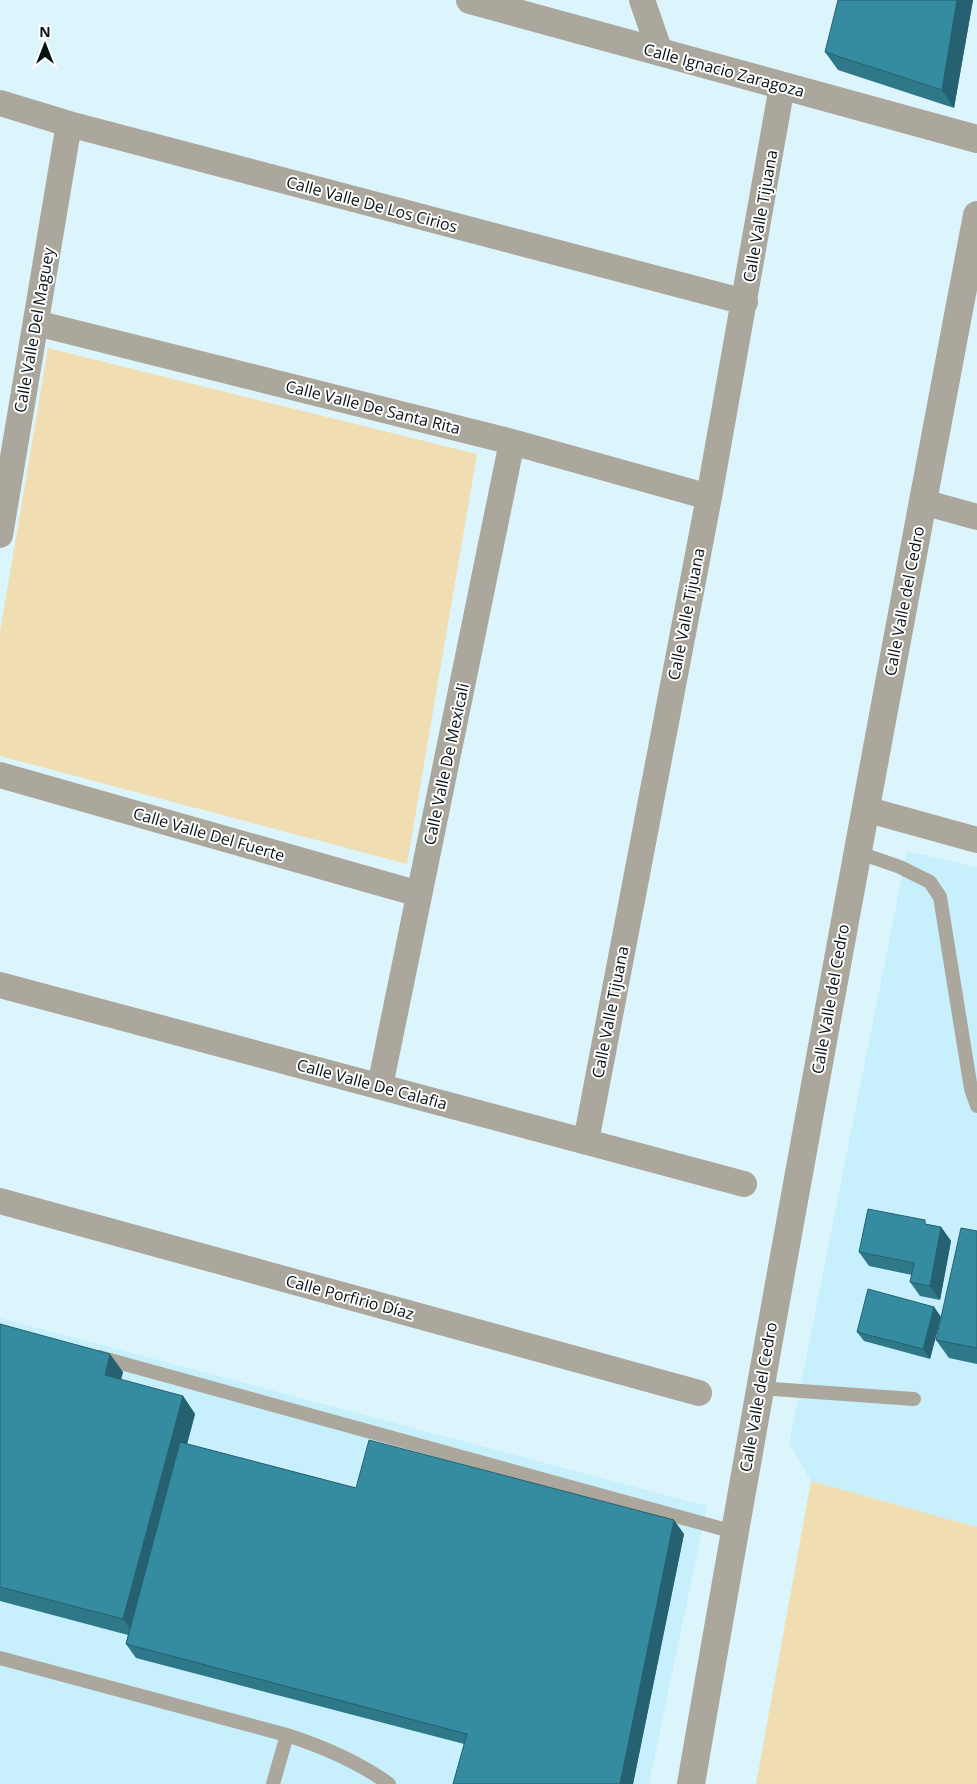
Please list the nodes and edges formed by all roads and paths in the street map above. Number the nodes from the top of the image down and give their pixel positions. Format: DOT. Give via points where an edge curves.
graph roads {
  1 [pos="470,0"];
  2 [pos="642,0"];
  3 [pos="660,52"];
  4 [pos="782,86"];
  5 [pos="0,103"];
  6 [pos="69,124"];
  7 [pos="977,139"];
  8 [pos="977,215"];
  9 [pos="745,302"];
  10 [pos="36,323"];
  11 [pos="512,442"];
  12 [pos="709,497"];
  13 [pos="923,502"];
  14 [pos="977,517"];
  15 [pos="0,536"];
  16 [pos="0,775"];
  17 [pos="865,809"];
  18 [pos="977,840"];
  19 [pos="857,852"];
  20 [pos="419,894"];
  21 [pos="0,985"];
  22 [pos="380,1086"];
  23 [pos="977,1106"];
  24 [pos="586,1141"];
  25 [pos="744,1184"];
  26 [pos="0,1201"];
  27 [pos="86,1354"];
  28 [pos="760,1388"];
  29 [pos="699,1392"];
  30 [pos="914,1399"];
  31 [pos="734,1532"];
  32 [pos="0,1658"];
  33 [pos="287,1735"];
  34 [pos="273,1784"];
  35 [pos="389,1784"];
  36 [pos="691,1784"];
  1 -- 3 [label="street, Calle Ignacio Zaragoza"];
  2 -- 3 [label="street"];
  3 -- 4 [label="street, Calle Ignacio Zaragoza"];
  4 -- 7 [label="street, Calle Ignacio Zaragoza"];
  4 -- 9 [label="street, Calle Valle Tijuana"];
  5 -- 6 [label="street, Calle Valle De Los Cirios"];
  6 -- 9 [label="street, Calle Valle De Los Cirios"];
  6 -- 10 [label="street, Calle Valle Del Maguey"];
  8 -- 13 [label="street, Calle Valle del Cedro"];
  9 -- 12 [label="street, Calle Valle Tijuana"];
  10 -- 11 [label="street, Calle Valle De Santa Rita"];
  10 -- 15 [label="street, Calle Valle Del Maguey"];
  11 -- 12 [label="street, Calle Valle De Santa Rita"];
  11 -- 20 [label="street, Calle Valle De Mexicali"];
  12 -- 24 [label="street, Calle Valle Tijuana"];
  13 -- 14 [label="street"];
  13 -- 17 [label="street, Calle Valle del Cedro"];
  16 -- 20 [label="street, Calle Valle Del Fuerte"];
  17 -- 18 [label="street"];
  17 -- 19 [label="street, Calle Valle del Cedro"];
  19 -- 23 [label="lane" via="930,882 940,897 971,1089"];
  19 -- 28 [label="street, Calle Valle del Cedro"];
  20 -- 22 [label="street, Calle Valle De Mexicali"];
  21 -- 22 [label="street, Calle Valle De Calafia"];
  22 -- 24 [label="street, Calle Valle De Calafia"];
  24 -- 25 [label="street, Calle Valle De Calafia"];
  26 -- 29 [label="street, Calle Porfirio Díaz"];
  27 -- 31 [label="lane"];
  28 -- 30 [label="lane"];
  28 -- 31 [label="street, Calle Valle del Cedro"];
  31 -- 36 [label="street, Calle Valle del Cedro"];
  32 -- 33 [label="lane"];
  33 -- 34 [label="lane"];
  33 -- 35 [label="lane" via="334,1751"];
}
